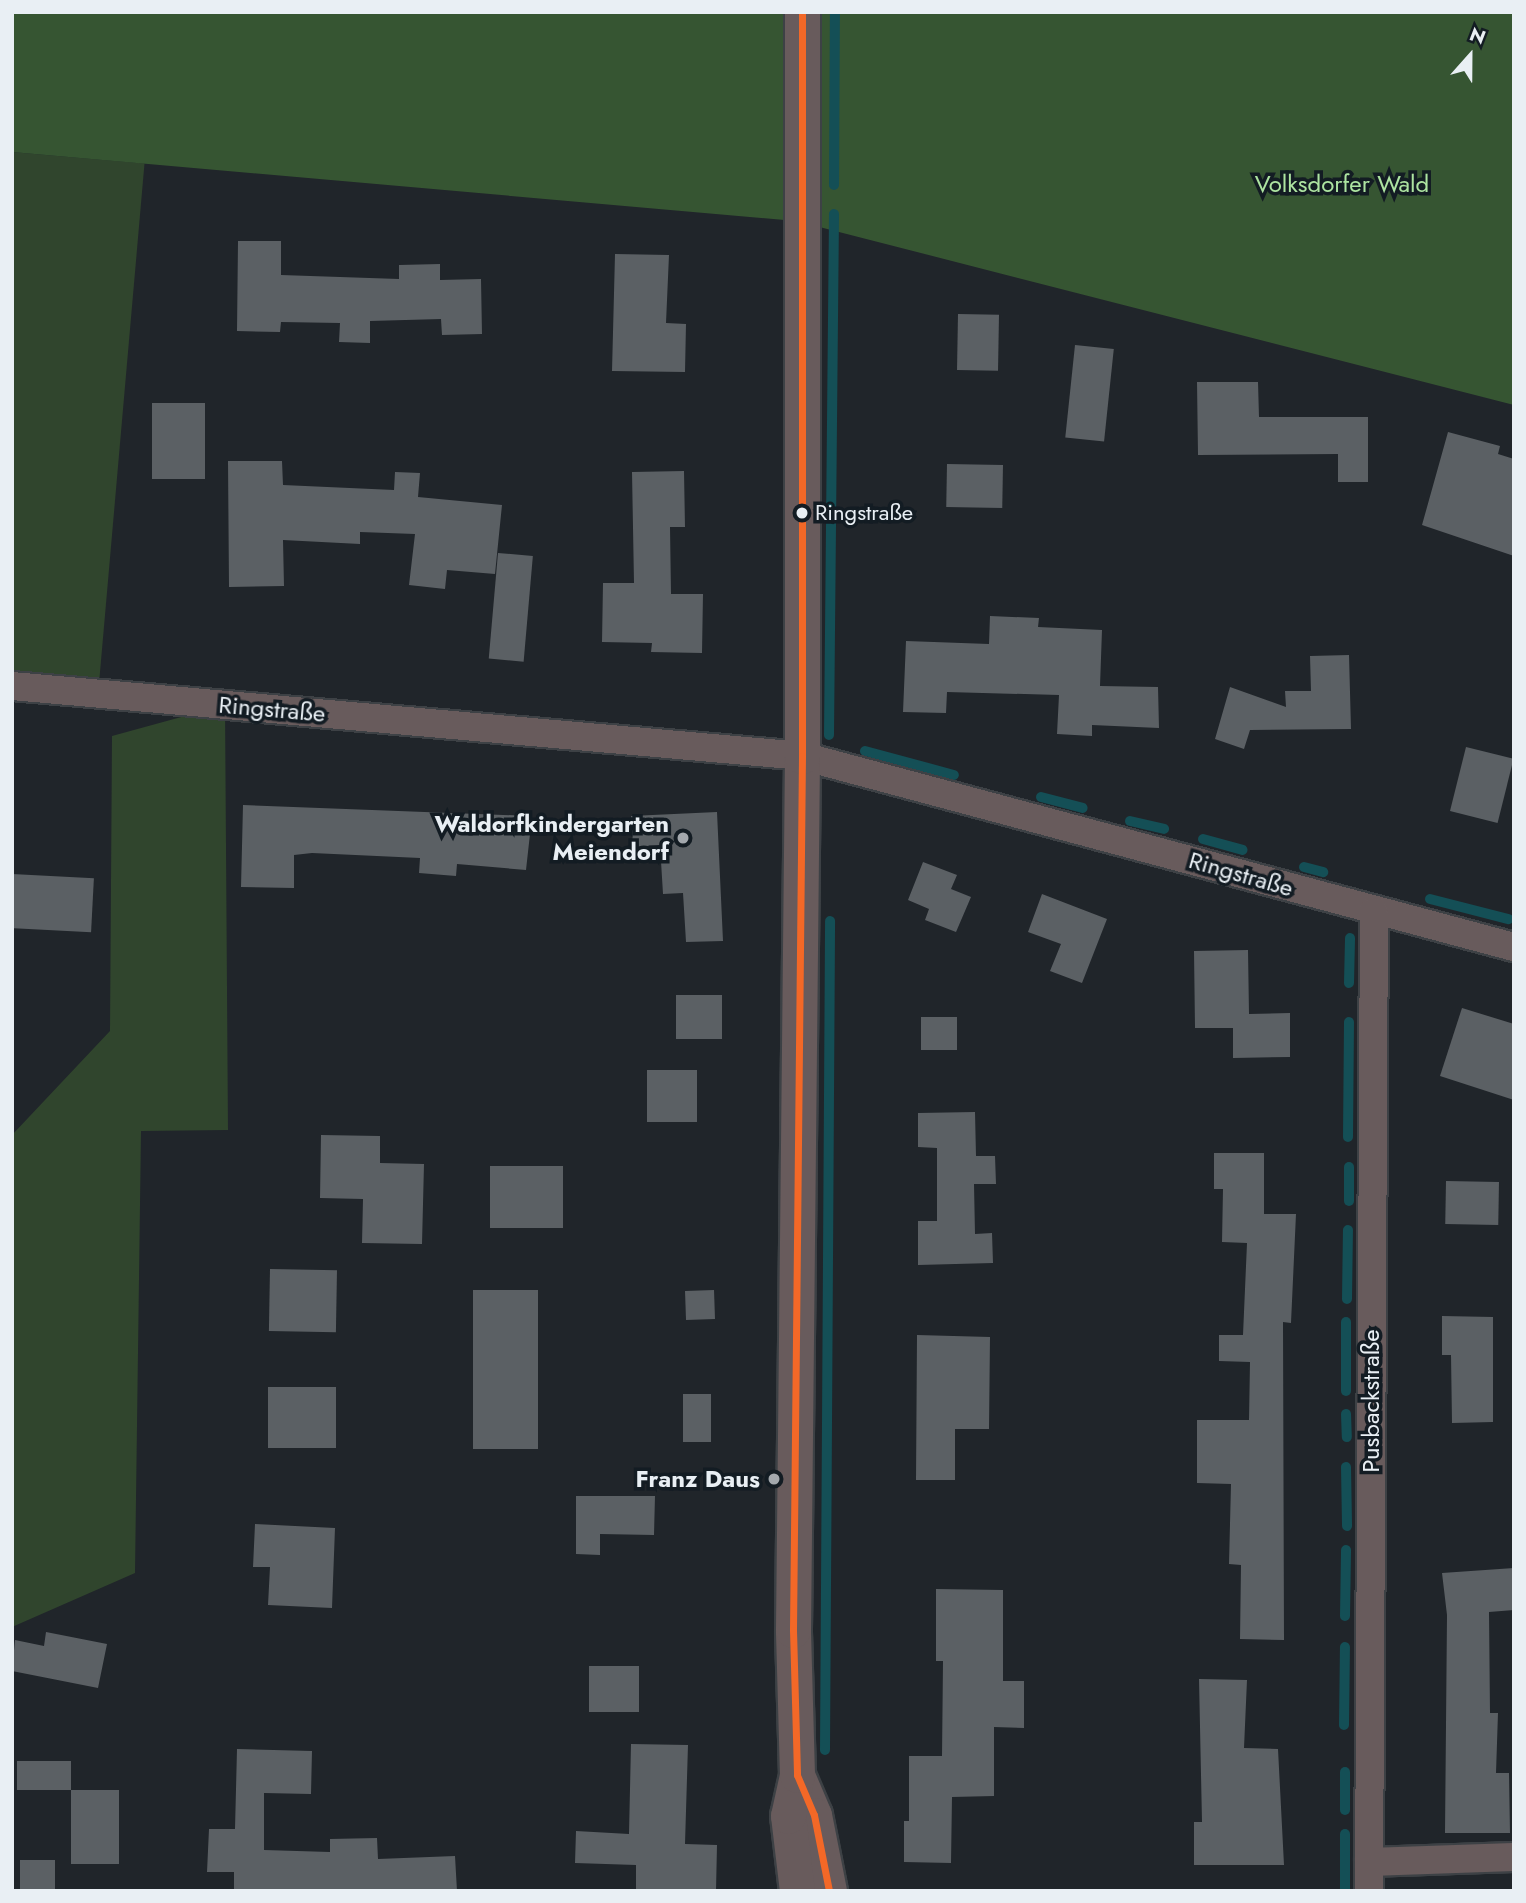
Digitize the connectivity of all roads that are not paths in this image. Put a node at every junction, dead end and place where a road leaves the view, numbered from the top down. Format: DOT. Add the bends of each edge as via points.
graph roads {
  1 [pos="802,12"];
  2 [pos="12,686"];
  3 [pos="803,756"];
  4 [pos="1374,912"];
  5 [pos="1514,947"];
  6 [pos="797,1775"];
  7 [pos="1514,1857"];
  8 [pos="1369,1862"];
  9 [pos="797,1891"];
  10 [pos="829,1891"];
  11 [pos="1369,1891"];
  1 -- 3 [label="street"];
  2 -- 3 [label="street, Ringstraße"];
  3 -- 4 [label="street, Ringstraße"];
  3 -- 6 [label="street" via="793,1630"];
  4 -- 5 [label="street, Ringstraße"];
  4 -- 8 [label="street, Pusbackstraße"];
  6 -- 9 [label="street" via="788,1816"];
  6 -- 10 [label="street" via="814,1815"];
  7 -- 8 [label="street"];
  8 -- 11 [label="street, Pusbackstraße"];
}
